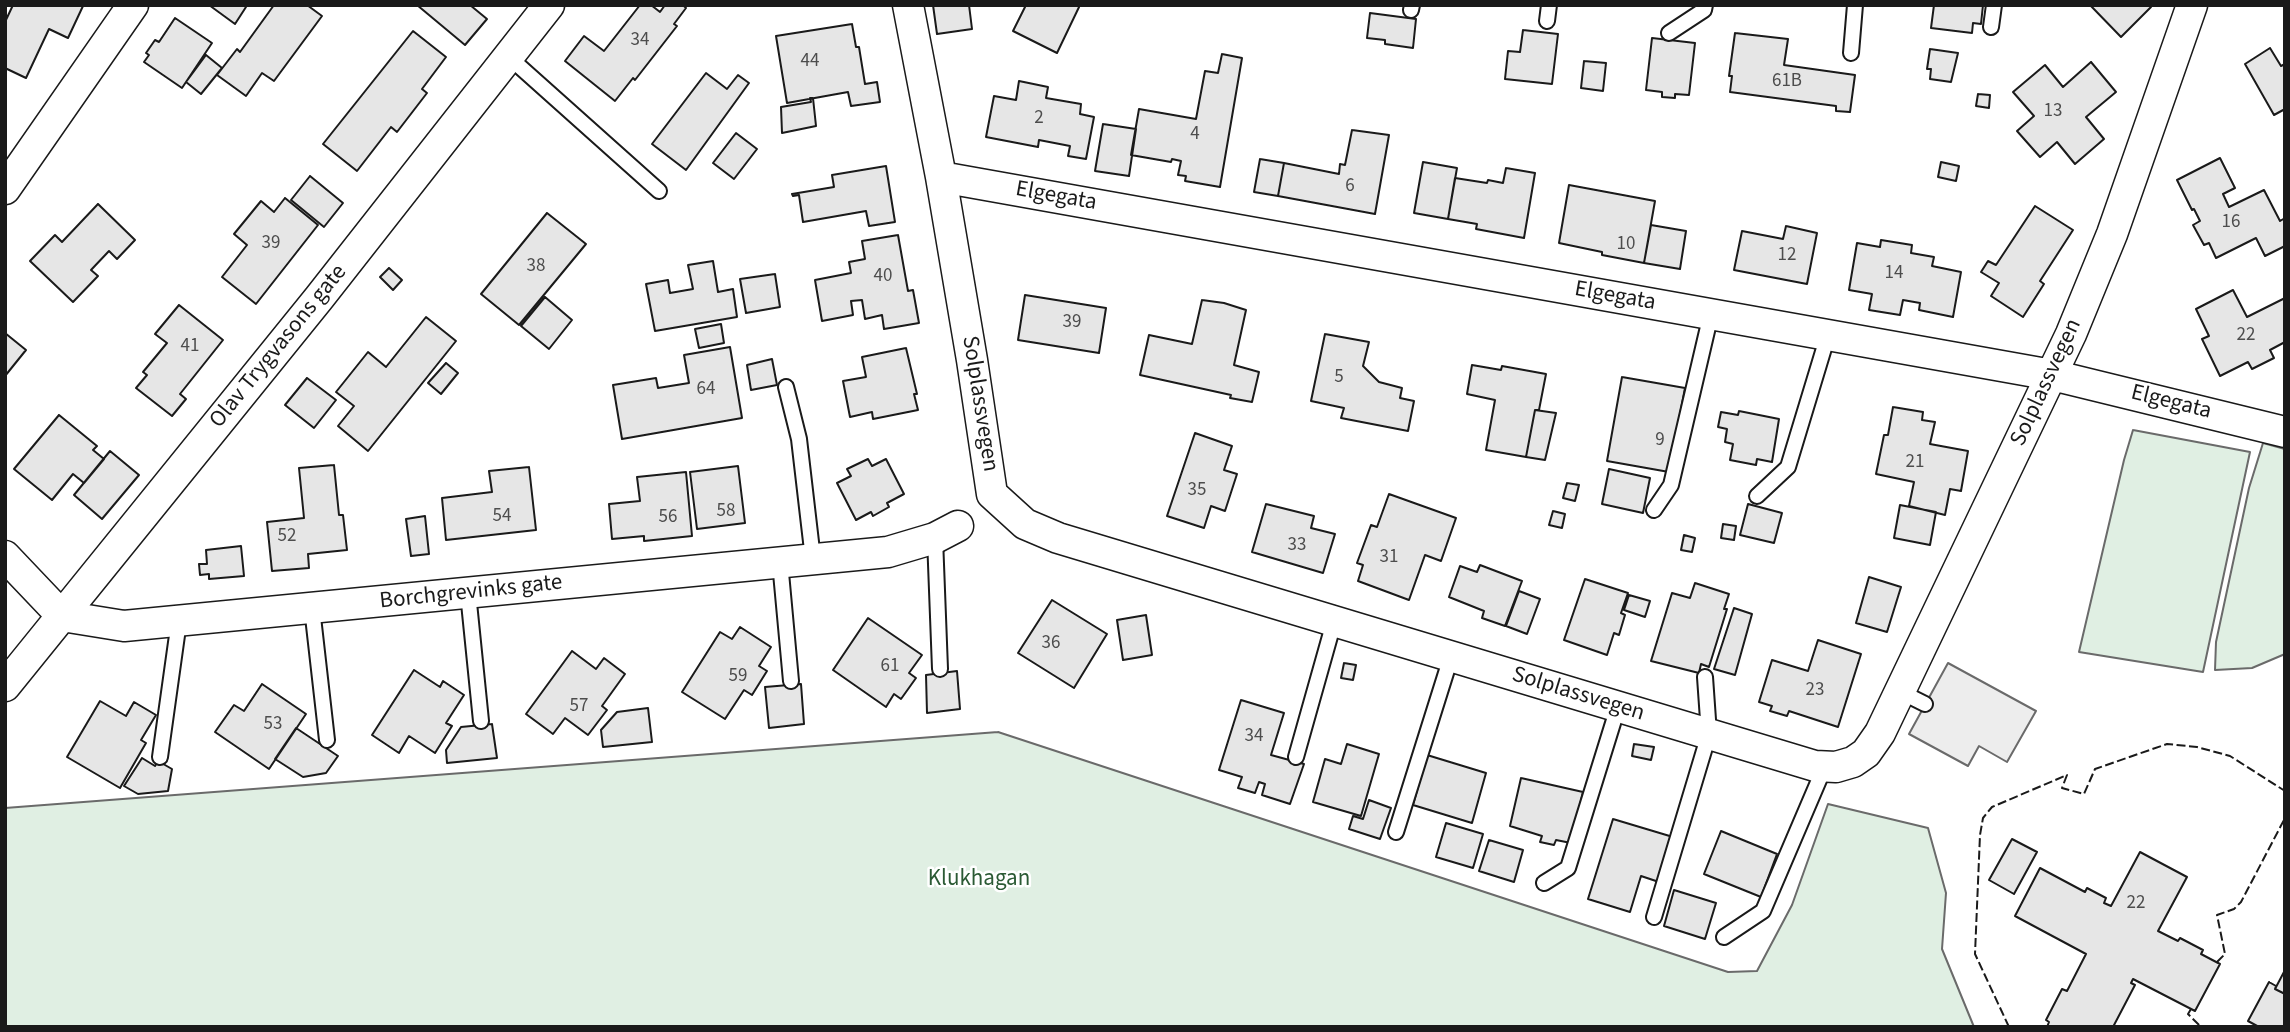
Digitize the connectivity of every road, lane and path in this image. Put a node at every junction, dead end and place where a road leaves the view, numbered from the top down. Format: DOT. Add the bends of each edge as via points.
graph roads {
  1 [pos="133,5"];
  2 [pos="549,5"];
  3 [pos="908,5"];
  4 [pos="1549,5"];
  5 [pos="1705,5"];
  6 [pos="1855,5"];
  7 [pos="1994,5"];
  8 [pos="2192,5"];
  9 [pos="1547,21"];
  10 [pos="1991,27"];
  11 [pos="1669,33"];
  12 [pos="1851,53"];
  13 [pos="509,57"];
  14 [pos="941,177"];
  15 [pos="5,189"];
  16 [pos="659,191"];
  17 [pos="1711,314"];
  18 [pos="1828,335"];
  19 [pos="2052,374"];
  20 [pos="786,387"];
  21 [pos="2285,432"];
  22 [pos="1757,496"];
  23 [pos="1654,510"];
  24 [pos="946,532"];
  25 [pos="5,556"];
  26 [pos="813,559"];
  27 [pos="780,562"];
  28 [pos="468,593"];
  29 [pos="312,608"];
  30 [pos="62,616"];
  31 [pos="179,621"];
  32 [pos="1334,621"];
  33 [pos="1451,657"];
  34 [pos="940,669"];
  35 [pos="1705,677"];
  36 [pos="791,681"];
  37 [pos="5,687"];
  38 [pos="1618,707"];
  39 [pos="481,721"];
  40 [pos="1709,734"];
  41 [pos="327,740"];
  42 [pos="160,757"];
  43 [pos="1296,757"];
  44 [pos="1825,766"];
  45 [pos="1396,832"];
  46 [pos="1544,883"];
  47 [pos="1654,916"];
  48 [pos="1724,937"];
  1 -- 15 [label="street"];
  2 -- 13 [label="street, Olav Trygvasons gate"];
  3 -- 14 [label="street, Solplassvegen"];
  4 -- 9 [label="lane"];
  5 -- 11 [label="lane"];
  6 -- 12 [label="lane"];
  7 -- 10 [label="lane"];
  8 -- 19 [label="street, Solplassvegen" via="2112,234"];
  13 -- 16 [label="lane"];
  13 -- 30 [label="street, Olav Trygvasons gate"];
  14 -- 17 [label="street, Elgegata"];
  14 -- 32 [label="street, Solplassvegen" via="992,494 1025,524 1058,538"];
  17 -- 18 [label="street, Elgegata"];
  17 -- 23 [label="lane" via="1671,485"];
  18 -- 19 [label="street, Elgegata"];
  18 -- 22 [label="lane" via="1788,467"];
  19 -- 21 [label="street, Elgegata"];
  19 -- 44 [label="street, Solplassvegen" via="1913,698 1866,753 1853,762"];
  20 -- 26 [label="lane" via="799,439"];
  24 -- 26 [label="street, Borchgrevinks gate" via="888,552"];
  24 -- 34 [label="lane"];
  25 -- 30 [label="street"];
  26 -- 27 [label="street, Borchgrevinks gate"];
  27 -- 28 [label="street, Borchgrevinks gate"];
  27 -- 36 [label="lane"];
  28 -- 29 [label="street, Borchgrevinks gate"];
  28 -- 39 [label="lane"];
  29 -- 31 [label="street, Borchgrevinks gate"];
  29 -- 41 [label="lane"];
  30 -- 31 [label="street, Borchgrevinks gate" via="124,626"];
  30 -- 37 [label="street, Olav Trygvasons gate"];
  31 -- 42 [label="lane"];
  32 -- 33 [label="street, Solplassvegen"];
  32 -- 43 [label="lane"];
  33 -- 38 [label="street, Solplassvegen"];
  33 -- 45 [label="lane"];
  35 -- 40 [label="lane"];
  38 -- 40 [label="street, Solplassvegen"];
  38 -- 46 [label="lane" via="1568,868"];
  40 -- 44 [label="street, Solplassvegen"];
  40 -- 47 [label="lane"];
  44 -- 48 [label="lane" via="1763,911"];
}
